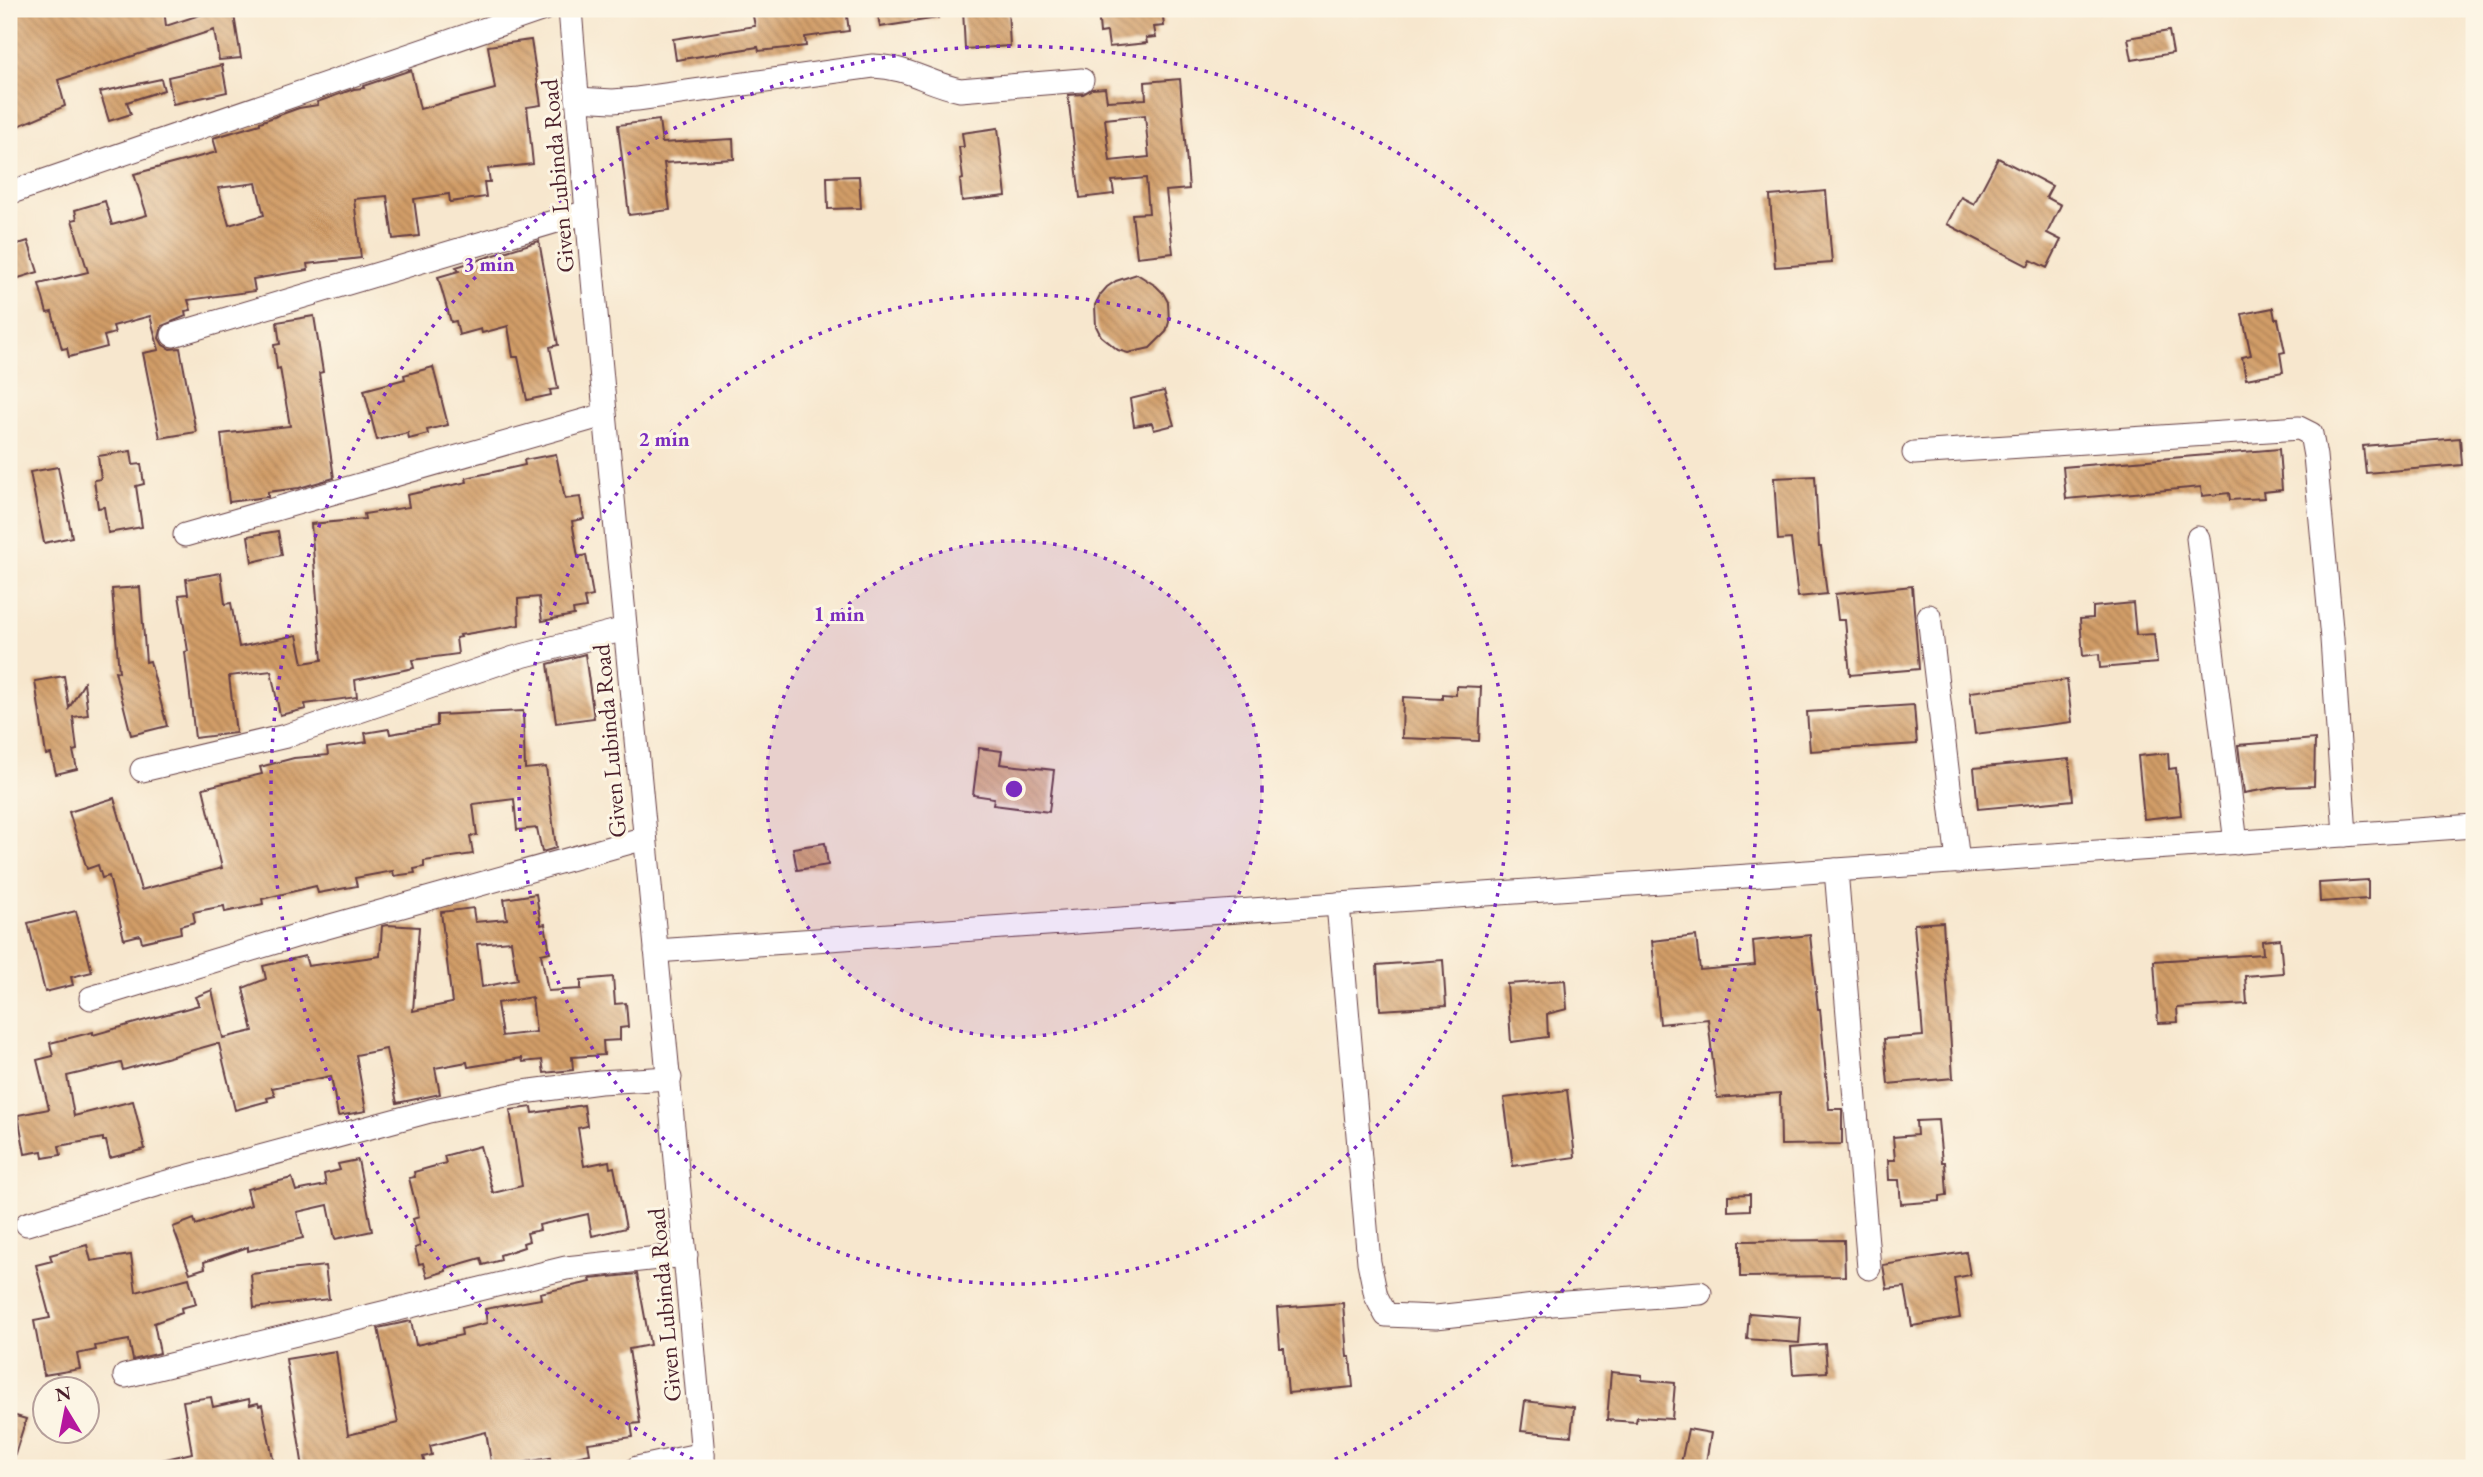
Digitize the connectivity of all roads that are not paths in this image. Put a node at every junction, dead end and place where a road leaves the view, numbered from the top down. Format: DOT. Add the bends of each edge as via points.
graph roads {
  1 [pos="544,9"];
  2 [pos="570,9"];
  3 [pos="1082,80"];
  4 [pos="577,99"];
  5 [pos="9,193"];
  6 [pos="587,212"];
  7 [pos="173,335"];
  8 [pos="604,415"];
  9 [pos="1914,453"];
  10 [pos="185,535"];
  11 [pos="2198,538"];
  12 [pos="1929,616"];
  13 [pos="625,629"];
  14 [pos="142,770"];
  15 [pos="2474,826"];
  16 [pos="2345,835"];
  17 [pos="645,838"];
  18 [pos="2236,843"];
  19 [pos="1958,862"];
  20 [pos="1836,870"];
  21 [pos="1338,904"];
  22 [pos="656,951"];
  23 [pos="91,998"];
  24 [pos="670,1078"];
  25 [pos="27,1224"];
  26 [pos="686,1255"];
  27 [pos="1869,1268"];
  28 [pos="1700,1293"];
  29 [pos="125,1376"];
  30 [pos="704,1461"];
  31 [pos="637,1468"];
  1 -- 5 [label="street"];
  2 -- 4 [label="street, Given Lubinda Road"];
  3 -- 4 [label="street" via="960,90 894,67 873,66 637,99"];
  4 -- 6 [label="street, Given Lubinda Road"];
  6 -- 7 [label="street"];
  6 -- 8 [label="street, Given Lubinda Road"];
  8 -- 10 [label="street"];
  8 -- 13 [label="street, Given Lubinda Road"];
  9 -- 16 [label="street" via="2299,428 2311,434 2331,626"];
  11 -- 18 [label="street"];
  12 -- 19 [label="street"];
  13 -- 14 [label="street" via="514,658 286,736"];
  13 -- 17 [label="street, Given Lubinda Road"];
  15 -- 16 [label="street"];
  16 -- 18 [label="street"];
  17 -- 22 [label="street, Given Lubinda Road"];
  17 -- 23 [label="street"];
  18 -- 19 [label="street"];
  19 -- 20 [label="street"];
  20 -- 21 [label="street"];
  20 -- 27 [label="street"];
  21 -- 22 [label="street"];
  21 -- 28 [label="street" via="1369,1262 1376,1296 1387,1315 1436,1317"];
  22 -- 24 [label="street, Given Lubinda Road"];
  24 -- 25 [label="street" via="516,1093 430,1111"];
  24 -- 26 [label="street, Given Lubinda Road"];
  26 -- 29 [label="street" via="566,1268"];
  26 -- 30 [label="street, Given Lubinda Road"];
  30 -- 31 [label="street"];
}
